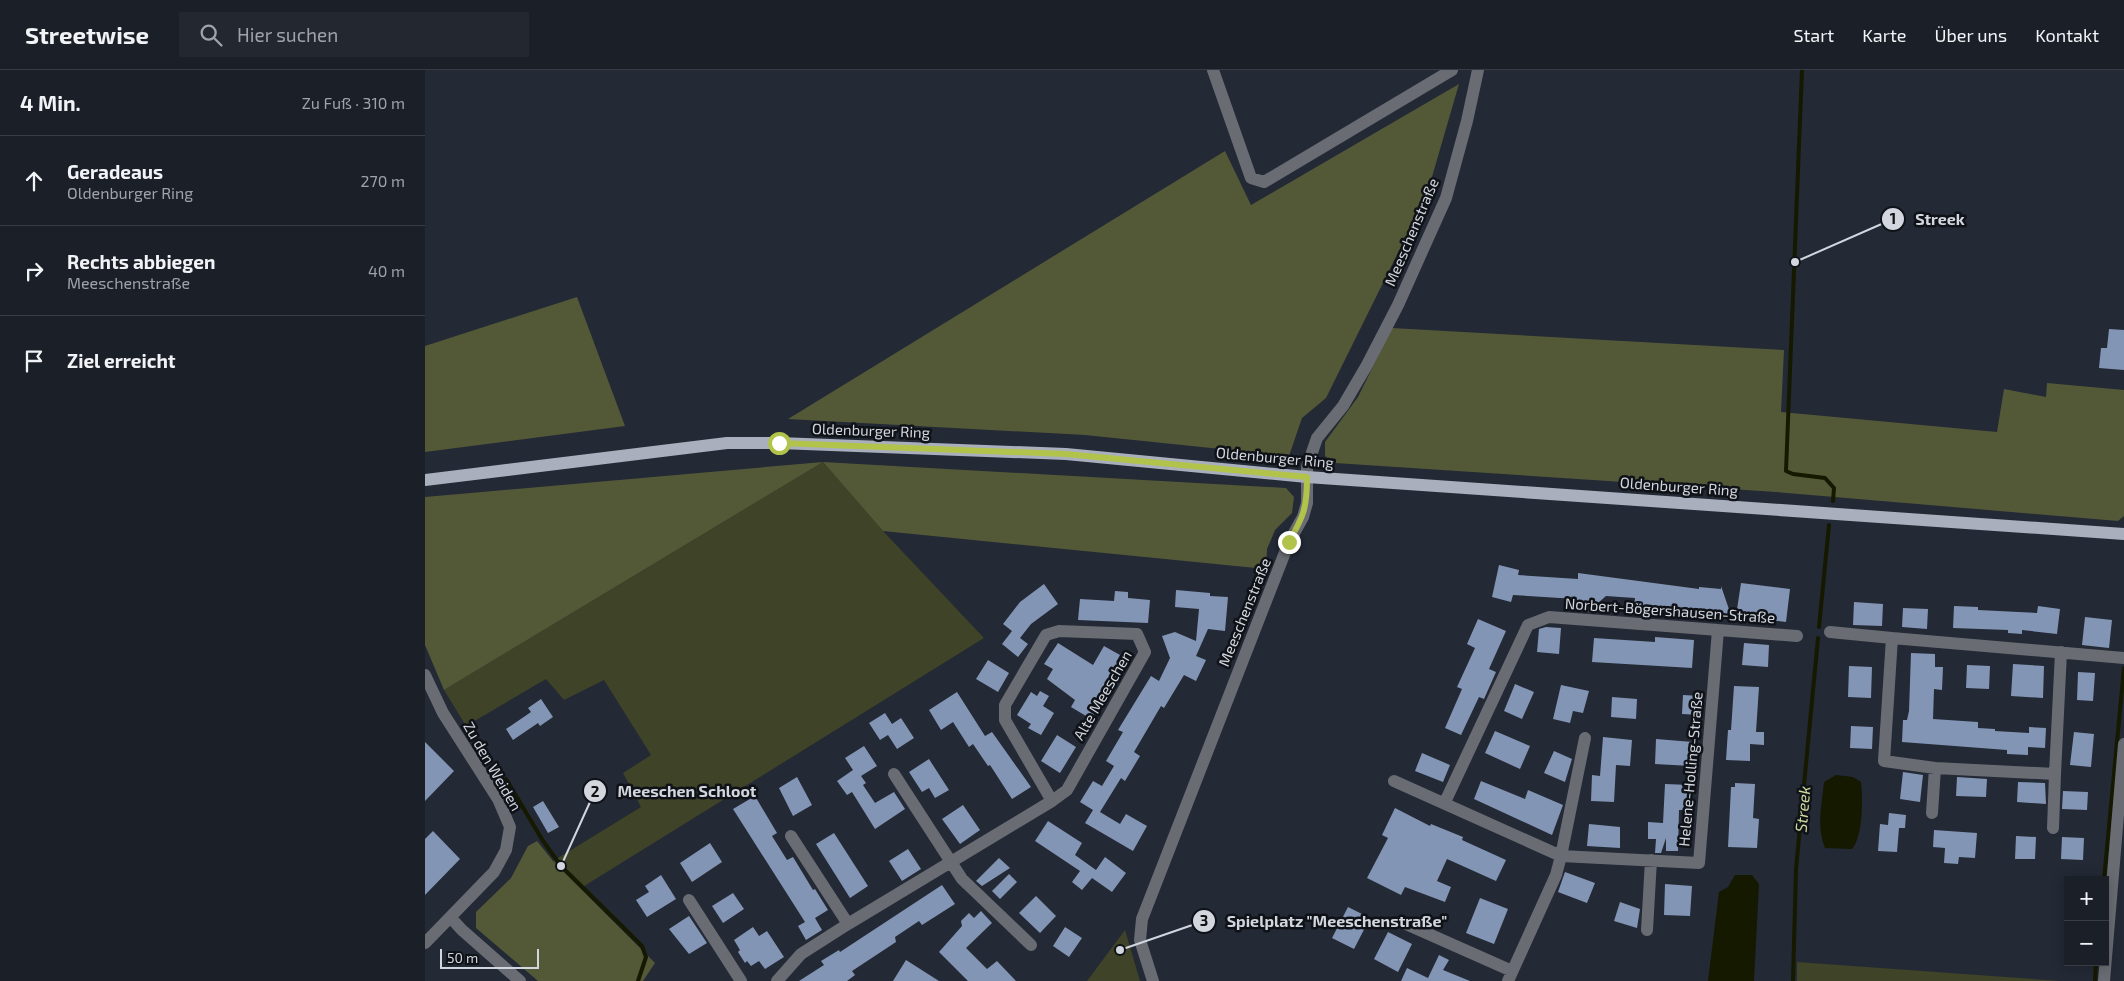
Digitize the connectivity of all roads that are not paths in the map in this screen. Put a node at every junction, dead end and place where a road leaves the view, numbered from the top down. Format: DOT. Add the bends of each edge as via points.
graph roads {
  1 [pos="1213,70"];
  2 [pos="1452,70"];
  3 [pos="1478,70"];
  4 [pos="1307,477"];
  5 [pos="425,480"];
  6 [pos="2124,534"];
  7 [pos="1718,630"];
  8 [pos="1829,632"];
  9 [pos="1797,636"];
  10 [pos="1892,638"];
  11 [pos="2061,652"];
  12 [pos="2124,658"];
  13 [pos="425,675"];
  14 [pos="1585,738"];
  15 [pos="2124,744"];
  16 [pos="1935,768"];
  17 [pos="894,774"];
  18 [pos="2055,774"];
  19 [pos="1394,781"];
  20 [pos="1052,801"];
  21 [pos="1445,802"];
  22 [pos="1932,813"];
  23 [pos="2053,828"];
  24 [pos="791,836"];
  25 [pos="1561,856"];
  26 [pos="1651,860"];
  27 [pos="951,863"];
  28 [pos="689,900"];
  29 [pos="451,918"];
  30 [pos="848,924"];
  31 [pos="1405,924"];
  32 [pos="1647,930"];
  33 [pos="425,943"];
  34 [pos="1031,945"];
  35 [pos="1510,976"];
  36 [pos="521,981"];
  37 [pos="741,981"];
  38 [pos="777,981"];
  39 [pos="1153,981"];
  40 [pos="2104,981"];
  1 -- 2 [label="street" via="1251,178 1264,182"];
  3 -- 4 [label="street, Meeschenstraße" via="1445,198 1398,305 1367,365 1343,406 1317,438 1309,459"];
  4 -- 5 [label="main road, Oldenburger Ring" via="1066,454 727,443"];
  4 -- 6 [label="main road, Oldenburger Ring"];
  4 -- 39 [label="street, Meeschenstraße" via="1307,503 1303,517 1289,542 1142,919 1140,940"];
  7 -- 9 [label="street, Norbert-Bögershausen-Straße"];
  7 -- 21 [label="street, Norbert-Bögershausen-Straße" via="1549,617 1529,625"];
  7 -- 26 [label="street, Helene-Holling-Straße" via="1699,863"];
  8 -- 10 [label="street"];
  10 -- 11 [label="street"];
  10 -- 16 [label="street" via="1884,761"];
  11 -- 12 [label="street"];
  11 -- 18 [label="street"];
  13 -- 29 [label="street, Zu den Weiden" via="443,713 498,799 510,827 506,850 494,872"];
  14 -- 25 [label="street"];
  15 -- 40 [label="street"];
  16 -- 18 [label="street"];
  16 -- 22 [label="street"];
  17 -- 27 [label="street"];
  18 -- 23 [label="street"];
  19 -- 21 [label="street"];
  20 -- 20 [label="street, Alte Meeschen" via="1067,790 1145,652 1137,634 1059,631 1046,635 1005,705 1005,720"];
  20 -- 27 [label="street, Alte Meeschen"];
  21 -- 25 [label="street"];
  24 -- 30 [label="street"];
  25 -- 26 [label="street, Helene-Holling-Straße"];
  25 -- 35 [label="street" via="1556,875"];
  26 -- 32 [label="street"];
  27 -- 30 [label="street, Alte Meeschen"];
  27 -- 34 [label="street" via="962,879"];
  28 -- 37 [label="street"];
  29 -- 33 [label="street, Zu den Weiden"];
  29 -- 36 [label="street"];
  30 -- 38 [label="street, Alte Meeschen" via="801,954"];
  31 -- 35 [label="street"];
}
